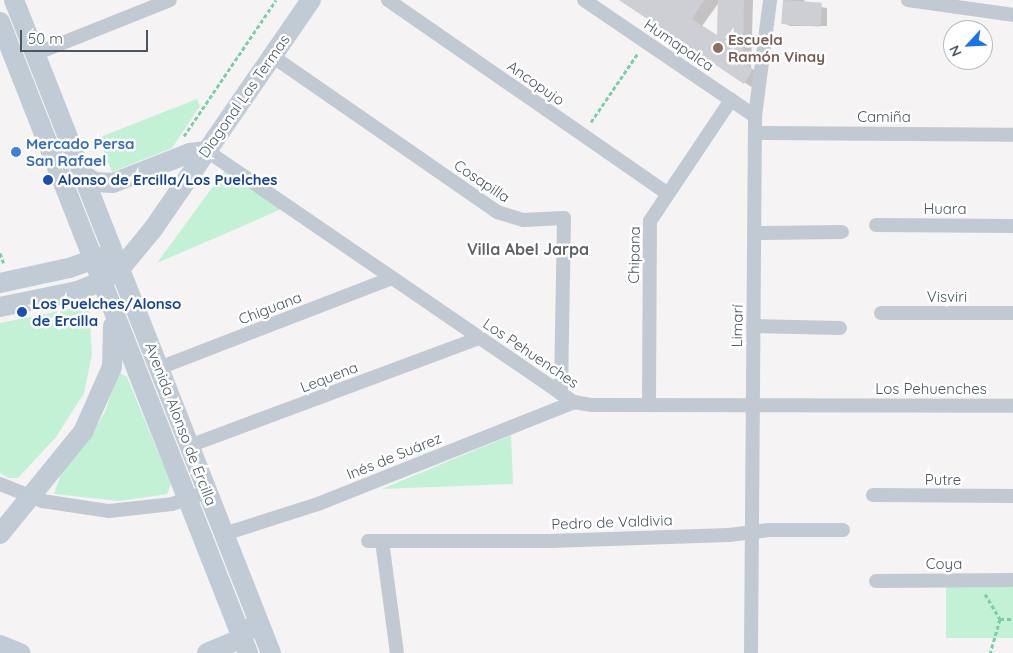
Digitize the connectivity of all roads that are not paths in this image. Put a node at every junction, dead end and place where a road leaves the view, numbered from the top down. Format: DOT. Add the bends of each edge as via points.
graph roads {
  1 [pos="14,0"];
  2 [pos="170,0"];
  3 [pos="310,0"];
  4 [pos="388,0"];
  5 [pos="584,0"];
  6 [pos="770,0"];
  7 [pos="908,0"];
  8 [pos="970,6"];
  9 [pos="1013,15"];
  10 [pos="0,22"];
  11 [pos="35,54"];
  12 [pos="272,56"];
  13 [pos="731,100"];
  14 [pos="755,116"];
  15 [pos="755,133"];
  16 [pos="1013,135"];
  17 [pos="206,151"];
  18 [pos="83,175"];
  19 [pos="666,194"];
  20 [pos="876,225"];
  21 [pos="1013,226"];
  22 [pos="842,232"];
  23 [pos="754,233"];
  24 [pos="116,260"];
  25 [pos="92,262"];
  26 [pos="2,275"];
  27 [pos="392,278"];
  28 [pos="100,282"];
  29 [pos="0,307"];
  30 [pos="881,313"];
  31 [pos="112,314"];
  32 [pos="1013,314"];
  33 [pos="753,326"];
  34 [pos="840,328"];
  35 [pos="479,338"];
  36 [pos="159,368"];
  37 [pos="561,394"];
  38 [pos="574,402"];
  39 [pos="649,405"];
  40 [pos="752,406"];
  41 [pos="1013,406"];
  42 [pos="189,446"];
  43 [pos="0,484"];
  44 [pos="207,492"];
  45 [pos="30,496"];
  46 [pos="873,496"];
  47 [pos="1013,496"];
  48 [pos="186,500"];
  49 [pos="843,530"];
  50 [pos="750,532"];
  51 [pos="0,534"];
  52 [pos="224,534"];
  53 [pos="368,541"];
  54 [pos="382,541"];
  55 [pos="1013,580"];
  56 [pos="876,581"];
  57 [pos="252,607"];
  58 [pos="0,645"];
  59 [pos="245,645"];
  60 [pos="20,653"];
  61 [pos="208,653"];
  62 [pos="271,653"];
  63 [pos="397,653"];
  64 [pos="751,653"];
  1 -- 11 [label="main road, Avenida Alonso de Ercilla"];
  2 -- 11 [label="street"];
  3 -- 12 [label="main road, Diagonal Las Termas"];
  4 -- 19 [label="street, Ancopujo"];
  5 -- 13 [label="street, Humapalca"];
  6 -- 14 [label="street, Limarí"];
  7 -- 8 [label="street"];
  8 -- 9 [label="street"];
  10 -- 25 [label="main road, Avenida Alonso de Ercilla"];
  11 -- 18 [label="main road, Avenida Alonso de Ercilla"];
  12 -- 17 [label="main road, Diagonal Las Termas"];
  12 -- 37 [label="street, Cosapilla" via="497,212 523,220 564,218"];
  13 -- 14 [label="street, Humapalca"];
  13 -- 19 [label="street, Chipana"];
  14 -- 15 [label="street, Limarí"];
  15 -- 16 [label="street, Camiña"];
  15 -- 23 [label="street, Limarí"];
  17 -- 18 [label="main road" via="190,153 113,183 95,182"];
  17 -- 24 [label="main road, Diagonal Las Termas" via="157,224"];
  17 -- 27 [label="street, Los Pehuenches"];
  18 -- 24 [label="main road, Avenida Alonso de Ercilla"];
  19 -- 39 [label="street, Chipana" via="654,211 650,229"];
  20 -- 21 [label="street, Huara"];
  22 -- 23 [label="street"];
  23 -- 33 [label="street, Limarí"];
  24 -- 25 [label="main road"];
  24 -- 28 [label="main road, Diagonal Las Termas"];
  24 -- 36 [label="main road, Avenida Alonso de Ercilla"];
  25 -- 26 [label="main road"];
  25 -- 28 [label="main road, Avenida Alonso de Ercilla"];
  27 -- 35 [label="street, Los Pehuenches"];
  27 -- 36 [label="street, Chiguana"];
  28 -- 29 [label="main road, Diagonal Las Termas" via="77,291"];
  28 -- 31 [label="main road, Avenida Alonso de Ercilla"];
  30 -- 32 [label="street, Visviri"];
  31 -- 45 [label="main road" via="112,367 100,398 83,432"];
  31 -- 48 [label="main road, Avenida Alonso de Ercilla"];
  33 -- 34 [label="street"];
  33 -- 40 [label="street, Limarí"];
  35 -- 37 [label="street, Los Pehuenches"];
  35 -- 42 [label="street, Lequena"];
  36 -- 42 [label="main road, Avenida Alonso de Ercilla"];
  37 -- 38 [label="street, Los Pehuenches"];
  38 -- 39 [label="street, Los Pehuenches"];
  38 -- 52 [label="street, Inés de Suárez" via="318,504"];
  39 -- 40 [label="street, Los Pehuenches"];
  40 -- 41 [label="street, Los Pehuenches"];
  40 -- 50 [label="street, Limarí"];
  42 -- 44 [label="main road, Avenida Alonso de Ercilla"];
  43 -- 45 [label="street"];
  44 -- 48 [label="street"];
  44 -- 52 [label="main road, Avenida Alonso de Ercilla"];
  45 -- 48 [label="street" via="64,506 109,511 151,508"];
  45 -- 51 [label="main road"];
  46 -- 47 [label="street, Putre"];
  48 -- 59 [label="main road, Avenida Alonso de Ercilla"];
  49 -- 50 [label="street, Pedro de Valdivia"];
  50 -- 54 [label="street, Pedro de Valdivia" via="550,541"];
  50 -- 64 [label="street, Limarí"];
  52 -- 57 [label="main road, Avenida Alonso de Ercilla"];
  53 -- 54 [label="street, Pedro de Valdivia"];
  54 -- 63 [label="street"];
  55 -- 56 [label="street, Coya"];
  57 -- 59 [label="main road"];
  57 -- 62 [label="main road, Avenida Alonso de Ercilla"];
  58 -- 60 [label="main road"];
  59 -- 61 [label="main road"];
}
